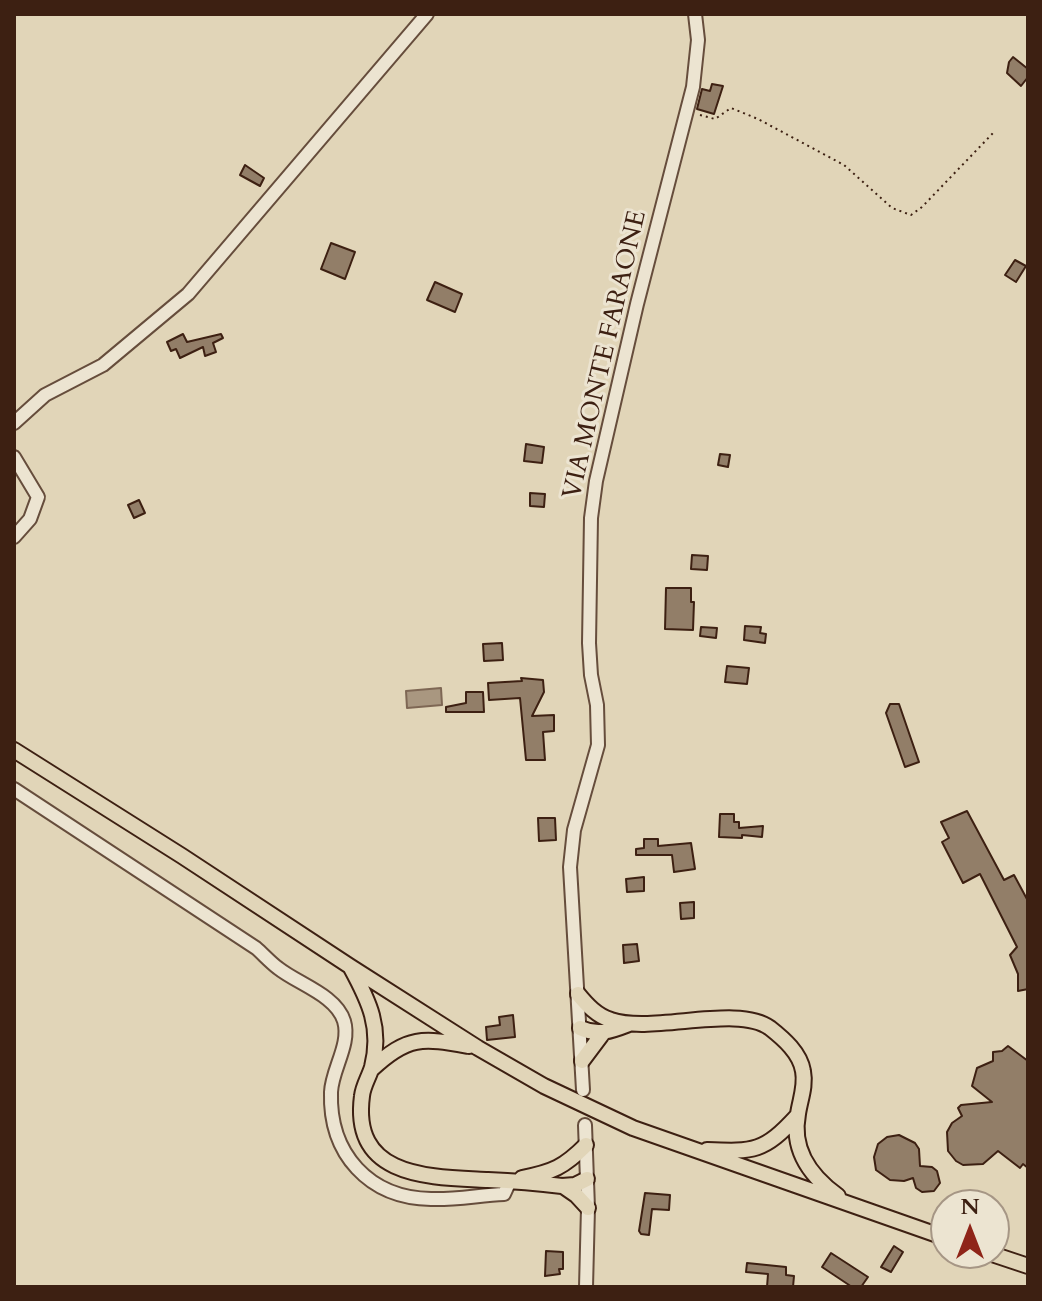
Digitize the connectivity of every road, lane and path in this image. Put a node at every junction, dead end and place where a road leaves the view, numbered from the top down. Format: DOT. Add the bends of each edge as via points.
graph roads {
  1 [pos="427,14"];
  2 [pos="695,14"];
  3 [pos="687,113"];
  4 [pos="994,132"];
  5 [pos="14,423"];
  6 [pos="14,457"];
  7 [pos="14,537"];
  8 [pos="14,750"];
  9 [pos="14,789"];
  10 [pos="351,967"];
  11 [pos="578,994"];
  12 [pos="607,1027"];
  13 [pos="580,1028"];
  14 [pos="478,1048"];
  15 [pos="582,1061"];
  16 [pos="371,1069"];
  17 [pos="583,1090"];
  18 [pos="797,1116"];
  19 [pos="585,1125"];
  20 [pos="586,1145"];
  21 [pos="694,1150"];
  22 [pos="554,1171"];
  23 [pos="587,1179"];
  24 [pos="510,1181"];
  25 [pos="562,1186"];
  26 [pos="588,1208"];
  27 [pos="855,1208"];
  28 [pos="930,1233"];
  29 [pos="586,1287"];
  1 -- 5 [label="street" via="188,294 103,365 45,395"];
  2 -- 3 [label="street, VIA MONTE FARAONE" via="698,40"];
  3 -- 4 [label="path" via="715,119 731,108 758,119 844,165 892,208 911,215"];
  3 -- 11 [label="street, VIA MONTE FARAONE" via="637,304 591,518 589,643 599,726 594,766 571,848"];
  6 -- 7 [label="street" via="38,497 30,519"];
  8 -- 10 [label="main road"];
  9 -- 24 [label="street" via="338,1008 345,1038 331,1090 333,1122 344,1153 364,1177 396,1193 430,1199 504,1194"];
  10 -- 14 [label="main road"];
  10 -- 16 [label="main road" via="372,1008"];
  11 -- 12 [label="main road"];
  11 -- 13 [label="street, VIA MONTE FARAONE"];
  12 -- 13 [label="main road" via="591,1033"];
  12 -- 15 [label="main road"];
  12 -- 18 [label="main road" via="738,1019 766,1025 792,1048 803,1070"];
  13 -- 15 [label="street, VIA MONTE FARAONE"];
  14 -- 16 [label="main road" via="431,1039 410,1043"];
  14 -- 21 [label="main road" via="589,1108"];
  15 -- 17 [label="street, VIA MONTE FARAONE"];
  16 -- 24 [label="main road" via="361,1118 367,1140 384,1161 430,1177"];
  18 -- 21 [label="main road" via="776,1139 755,1149"];
  18 -- 27 [label="main road" via="797,1144 806,1168"];
  19 -- 20 [label="street"];
  20 -- 22 [label="main road"];
  20 -- 23 [label="street"];
  21 -- 27 [label="main road"];
  22 -- 23 [label="main road"];
  22 -- 24 [label="main road"];
  23 -- 25 [label="main road"];
  23 -- 26 [label="street"];
  24 -- 25 [label="main road"];
  25 -- 26 [label="main road"];
  26 -- 29 [label="street"];
  27 -- 28 [label="main road"];
}
